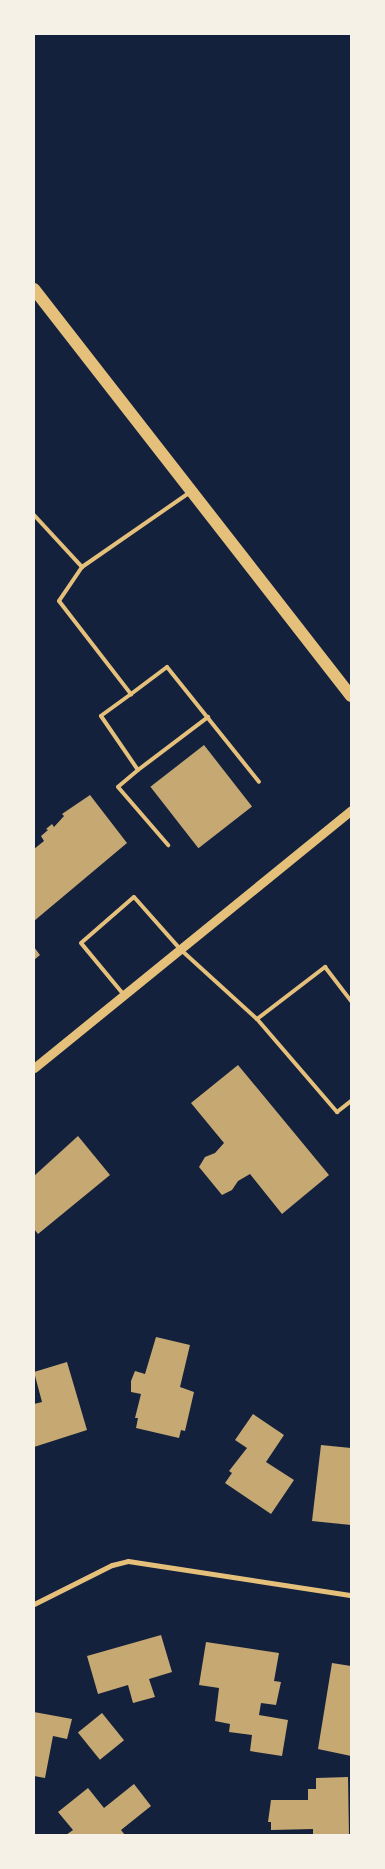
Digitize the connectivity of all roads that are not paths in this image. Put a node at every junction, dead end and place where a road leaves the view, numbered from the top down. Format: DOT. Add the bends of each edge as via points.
graph roads {
  1 [pos="34,289"];
  2 [pos="191,492"];
  3 [pos="34,515"];
  4 [pos="82,567"];
  5 [pos="131,694"];
  6 [pos="351,696"];
  7 [pos="208,717"];
  8 [pos="138,770"];
  9 [pos="259,782"];
  10 [pos="351,810"];
  11 [pos="168,845"];
  12 [pos="180,949"];
  13 [pos="124,995"];
  14 [pos="351,1001"];
  15 [pos="257,1020"];
  16 [pos="34,1068"];
  17 [pos="351,1100"];
  18 [pos="351,1595"];
  19 [pos="34,1604"];
  1 -- 2 [label="main road"];
  2 -- 4 [label="lane"];
  2 -- 6 [label="main road"];
  3 -- 4 [label="lane"];
  4 -- 5 [label="lane" via="59,601"];
  5 -- 7 [label="lane" via="167,667"];
  5 -- 8 [label="lane" via="101,716"];
  7 -- 8 [label="lane"];
  7 -- 9 [label="lane"];
  8 -- 11 [label="lane" via="118,787"];
  10 -- 12 [label="street"];
  12 -- 13 [label="street"];
  12 -- 13 [label="lane" via="134,897 81,943"];
  12 -- 15 [label="lane"];
  13 -- 16 [label="street"];
  14 -- 15 [label="lane" via="324,967"];
  15 -- 17 [label="lane" via="337,1112"];
  18 -- 19 [label="street" via="128,1561 112,1564"];
}
